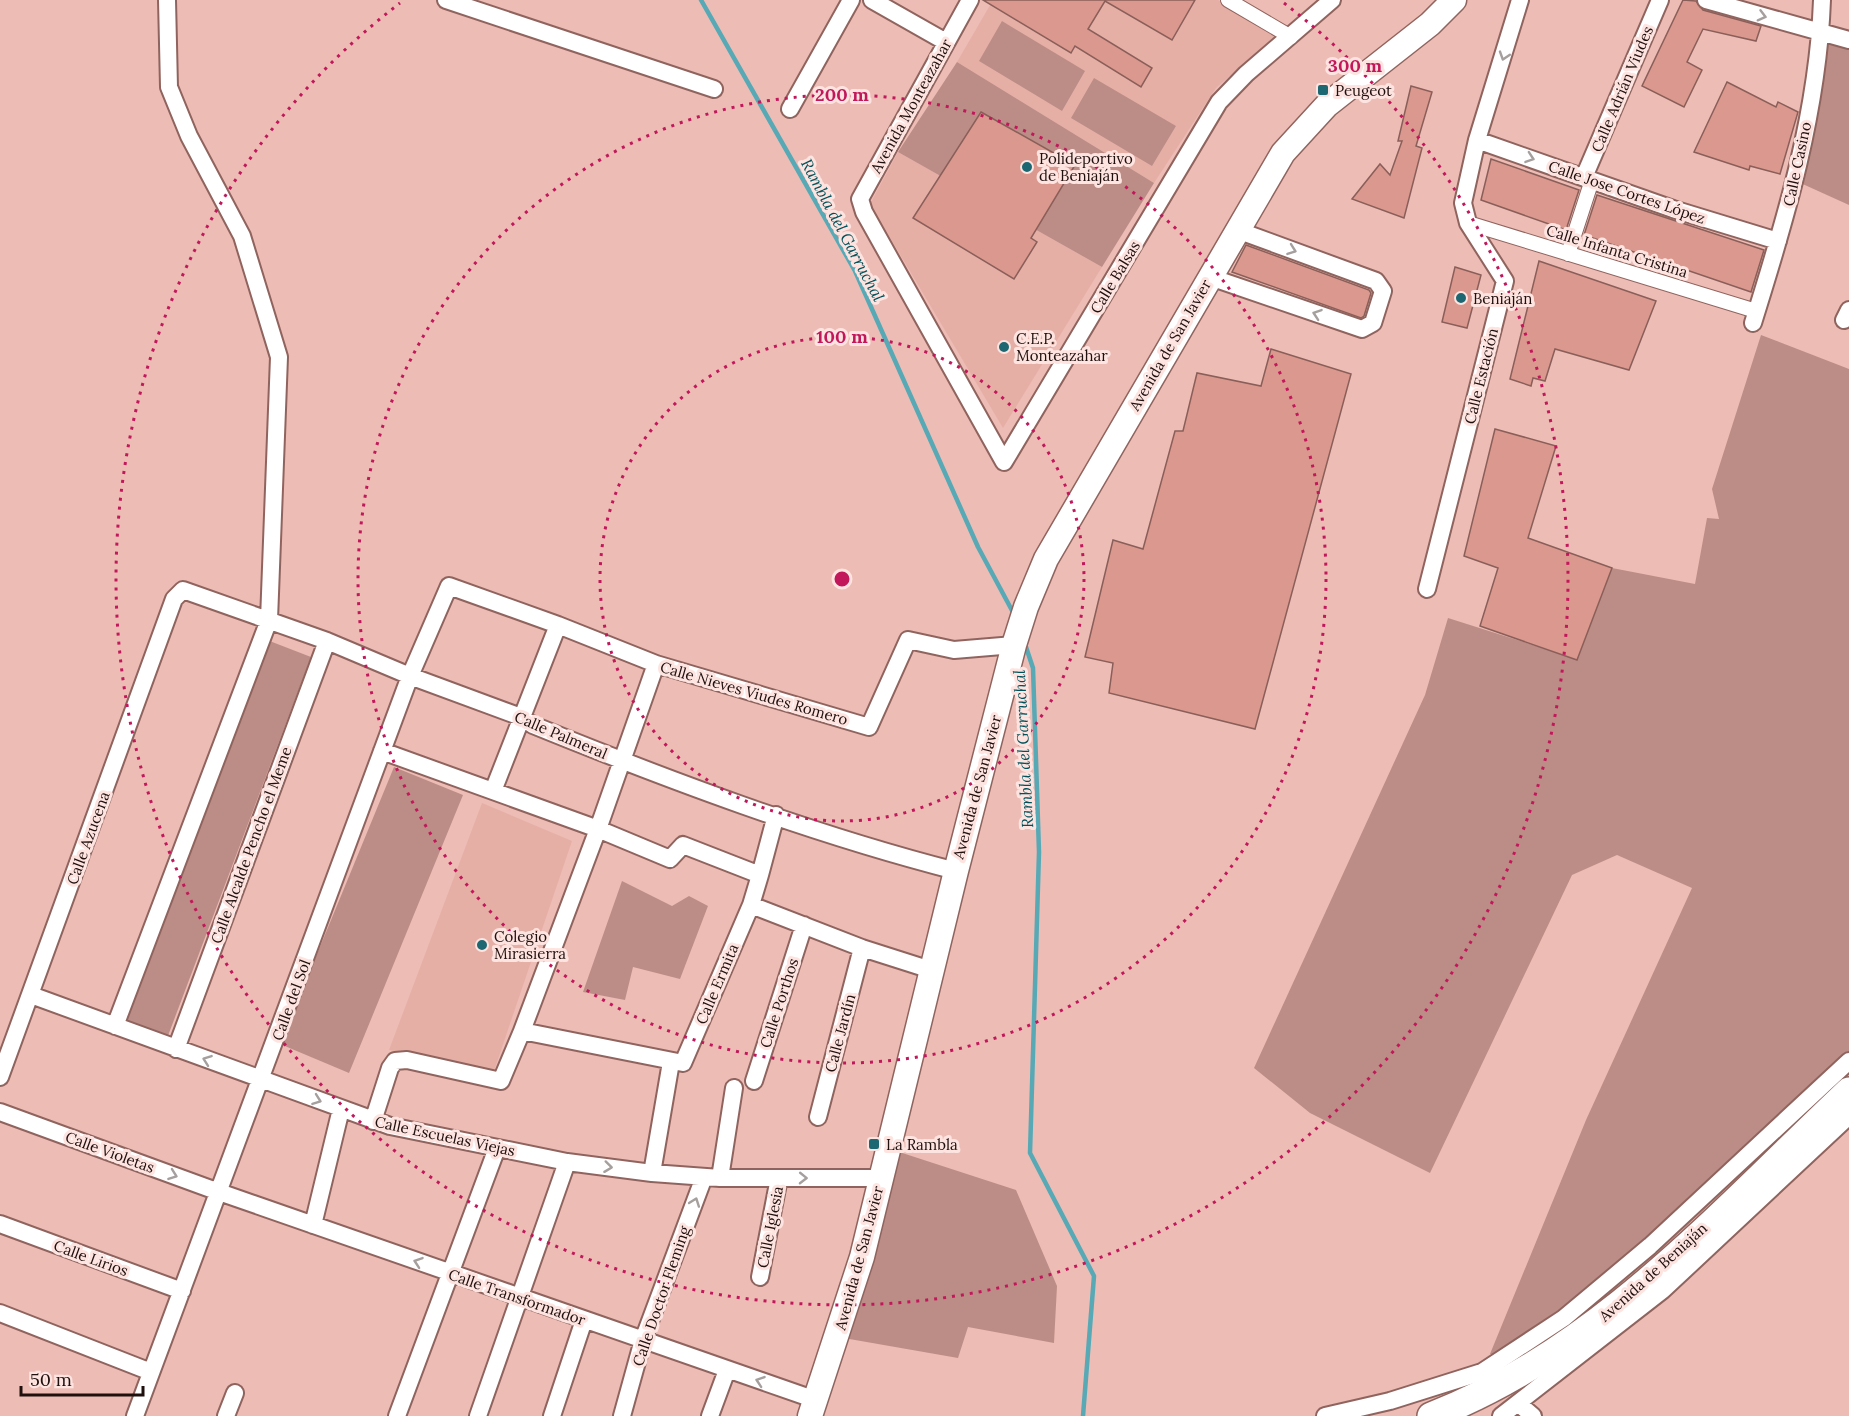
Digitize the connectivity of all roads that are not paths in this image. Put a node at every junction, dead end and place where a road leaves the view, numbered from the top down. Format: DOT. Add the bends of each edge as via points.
graph roads {
  1 [pos="167,0"];
  2 [pos="446,0"];
  3 [pos="851,0"];
  4 [pos="873,0"];
  5 [pos="970,0"];
  6 [pos="1228,0"];
  7 [pos="1332,0"];
  8 [pos="1454,0"];
  9 [pos="1520,0"];
  10 [pos="1660,0"];
  11 [pos="1706,0"];
  12 [pos="1822,0"];
  13 [pos="1821,32"];
  14 [pos="1291,37"];
  15 [pos="1849,40"];
  16 [pos="946,42"];
  17 [pos="714,89"];
  18 [pos="790,108"];
  19 [pos="1477,140"];
  20 [pos="1588,178"];
  21 [pos="864,212"];
  22 [pos="1468,223"];
  23 [pos="1237,230"];
  24 [pos="1778,241"];
  25 [pos="1568,254"];
  26 [pos="1210,278"];
  27 [pos="1755,317"];
  28 [pos="449,586"];
  29 [pos="1427,589"];
  30 [pos="174,599"];
  31 [pos="269,620"];
  32 [pos="558,625"];
  33 [pos="327,641"];
  34 [pos="1014,645"];
  35 [pos="656,664"];
  36 [pos="410,676"];
  37 [pos="521,717"];
  38 [pos="382,750"];
  39 [pos="622,761"];
  40 [pos="493,791"];
  41 [pos="776,815"];
  42 [pos="598,829"];
  43 [pos="956,871"];
  44 [pos="760,875"];
  45 [pos="751,904"];
  46 [pos="804,925"];
  47 [pos="862,948"];
  48 [pos="931,970"];
  49 [pos="31,995"];
  50 [pos="115,1026"];
  51 [pos="522,1031"];
  52 [pos="176,1048"];
  53 [pos="1849,1061"];
  54 [pos="677,1063"];
  55 [pos="0,1077"];
  56 [pos="262,1080"];
  57 [pos="754,1081"];
  58 [pos="734,1088"];
  59 [pos="1849,1091"];
  60 [pos="341,1109"];
  61 [pos="0,1112"];
  62 [pos="1849,1116"];
  63 [pos="818,1118"];
  64 [pos="373,1121"];
  65 [pos="497,1148"];
  66 [pos="567,1162"];
  67 [pos="652,1173"];
  68 [pos="712,1178"];
  69 [pos="779,1178"];
  70 [pos="880,1178"];
  71 [pos="219,1192"];
  72 [pos="0,1224"];
  73 [pos="313,1225"];
  74 [pos="449,1273"];
  75 [pos="760,1277"];
  76 [pos="182,1291"];
  77 [pos="520,1297"];
  78 [pos="0,1313"];
  79 [pos="584,1320"];
  80 [pos="643,1341"];
  81 [pos="727,1370"];
  82 [pos="151,1372"];
  83 [pos="235,1393"];
  84 [pos="1520,1404"];
  85 [pos="813,1408"];
  86 [pos="135,1416"];
  87 [pos="226,1416"];
  88 [pos="397,1416"];
  89 [pos="478,1416"];
  90 [pos="552,1416"];
  91 [pos="622,1416"];
  92 [pos="710,1416"];
  93 [pos="1325,1416"];
  94 [pos="1431,1416"];
  95 [pos="1501,1416"];
  96 [pos="1533,1416"];
  1 -- 31 [label="street" via="169,87 189,136 242,236 279,357"];
  2 -- 17 [label="street"];
  3 -- 18 [label="street"];
  4 -- 16 [label="street"];
  5 -- 16 [label="street, Avenida Monteazahar"];
  6 -- 14 [label="street"];
  7 -- 14 [label="street, Calle Balsas"];
  8 -- 23 [label="main road, Avenida de San Javier" via="1312,119 1283,153"];
  9 -- 19 [label="street, Calle Estación, one-way"];
  10 -- 20 [label="street, Calle Adrián Viudes"];
  11 -- 13 [label="street, one-way"];
  12 -- 13 [label="street, Calle Casino"];
  13 -- 15 [label="street"];
  13 -- 24 [label="street, Calle Casino" via="1796,181"];
  14 -- 21 [label="street, Calle Balsas" via="1219,102 1004,462"];
  16 -- 21 [label="street, Avenida Monteazahar" via="860,199"];
  19 -- 20 [label="street, Calle Jose Cortes López, one-way"];
  19 -- 22 [label="street, Calle Estación" via="1463,203"];
  20 -- 24 [label="street, Calle Jose Cortes López"];
  20 -- 25 [label="street"];
  22 -- 25 [label="street, Calle Infanta Cristina"];
  22 -- 29 [label="street, Calle Estación" via="1505,281"];
  23 -- 26 [label="main road, Avenida de San Javier"];
  23 -- 26 [label="street, one-way" via="1376,281 1383,291 1373,323 1362,330"];
  24 -- 27 [label="street, Calle Casino"];
  25 -- 27 [label="street, Calle Infanta Cristina"];
  26 -- 34 [label="main road, Avenida de San Javier" via="1050,551 1032,589"];
  28 -- 32 [label="street, Calle Nieves Viudes Romero"];
  28 -- 36 [label="street, Calle del Sol"];
  30 -- 31 [label="street, Calle Palmeral" via="183,590 190,591"];
  30 -- 49 [label="street, Calle Azucena"];
  31 -- 33 [label="street, Calle Palmeral"];
  31 -- 50 [label="street"];
  32 -- 35 [label="street, Calle Nieves Viudes Romero"];
  32 -- 37 [label="street"];
  33 -- 36 [label="street, Calle Palmeral"];
  33 -- 52 [label="street, Calle Alcalde Pencho el Meme"];
  34 -- 35 [label="street, Calle Nieves Viudes Romero" via="954,650 908,640 869,727"];
  34 -- 43 [label="main road, Avenida de San Javier"];
  35 -- 39 [label="street"];
  36 -- 37 [label="street, Calle Palmeral"];
  36 -- 38 [label="street, Calle del Sol"];
  37 -- 39 [label="street, Calle Palmeral"];
  37 -- 40 [label="street"];
  38 -- 40 [label="street"];
  38 -- 56 [label="street, Calle del Sol"];
  39 -- 41 [label="street, Calle Palmeral"];
  39 -- 42 [label="street"];
  40 -- 42 [label="street"];
  41 -- 43 [label="street, Calle Palmeral" via="860,846"];
  41 -- 44 [label="street, Calle Ermita"];
  42 -- 44 [label="street" via="670,859 683,845"];
  42 -- 51 [label="street"];
  43 -- 48 [label="main road, Avenida de San Javier"];
  44 -- 45 [label="street, Calle Ermita"];
  45 -- 46 [label="street"];
  45 -- 54 [label="street, Calle Ermita"];
  46 -- 47 [label="street"];
  46 -- 57 [label="street, Calle Porthos"];
  47 -- 48 [label="street"];
  47 -- 63 [label="street, Calle Jardín"];
  48 -- 70 [label="main road, Avenida de San Javier"];
  49 -- 50 [label="street, Calle Escuelas Viejas"];
  49 -- 55 [label="street, Calle Azucena"];
  50 -- 52 [label="street, Calle Escuelas Viejas"];
  51 -- 54 [label="street"];
  51 -- 64 [label="street" via="501,1081 407,1060 396,1061 390,1068"];
  56 -- 52 [label="street, Calle Escuelas Viejas, one-way"];
  53 -- 93 [label="street" via="1650,1246 1564,1318 1482,1372 1390,1401"];
  54 -- 67 [label="street, Calle Ermita"];
  56 -- 60 [label="street, Calle Escuelas Viejas, one-way"];
  56 -- 71 [label="street, Calle del Sol"];
  58 -- 68 [label="street, Calle Doctor Fleming"];
  59 -- 94 [label="main road, Avenida de Beniaján" via="1678,1252 1590,1328 1507,1382"];
  60 -- 64 [label="street, Calle Escuelas Viejas"];
  60 -- 73 [label="street"];
  61 -- 71 [label="street, Calle Violetas, one-way"];
  62 -- 84 [label="street" via="1663,1290"];
  64 -- 65 [label="street, Calle Escuelas Viejas"];
  65 -- 66 [label="street, Calle Escuelas Viejas"];
  65 -- 74 [label="street"];
  66 -- 67 [label="street, Calle Escuelas Viejas, one-way"];
  66 -- 77 [label="street"];
  67 -- 68 [label="street, Calle Escuelas Viejas"];
  68 -- 69 [label="street, Calle Escuelas Viejas"];
  80 -- 68 [label="street, Calle Doctor Fleming, one-way"];
  69 -- 70 [label="street, Calle Escuelas Viejas, one-way"];
  69 -- 75 [label="street, Calle Iglesia"];
  70 -- 85 [label="main road, Avenida de San Javier" via="851,1297"];
  71 -- 73 [label="street, Calle Transformador"];
  71 -- 76 [label="street, Calle del Sol"];
  72 -- 76 [label="street, Calle Lirios"];
  74 -- 73 [label="street, Calle Transformador, one-way"];
  74 -- 77 [label="street, Calle Transformador"];
  74 -- 88 [label="street"];
  76 -- 82 [label="street, Calle del Sol"];
  77 -- 79 [label="street, Calle Transformador"];
  77 -- 89 [label="street"];
  78 -- 82 [label="street"];
  79 -- 80 [label="street, Calle Transformador"];
  79 -- 90 [label="street"];
  80 -- 81 [label="street, Calle Transformador"];
  80 -- 91 [label="street, Calle Doctor Fleming"];
  85 -- 81 [label="street, Calle Transformador, one-way"];
  81 -- 92 [label="street"];
  82 -- 86 [label="street, Calle del Sol"];
  83 -- 87 [label="street"];
  84 -- 95 [label="street"];
  84 -- 96 [label="street"];
}
